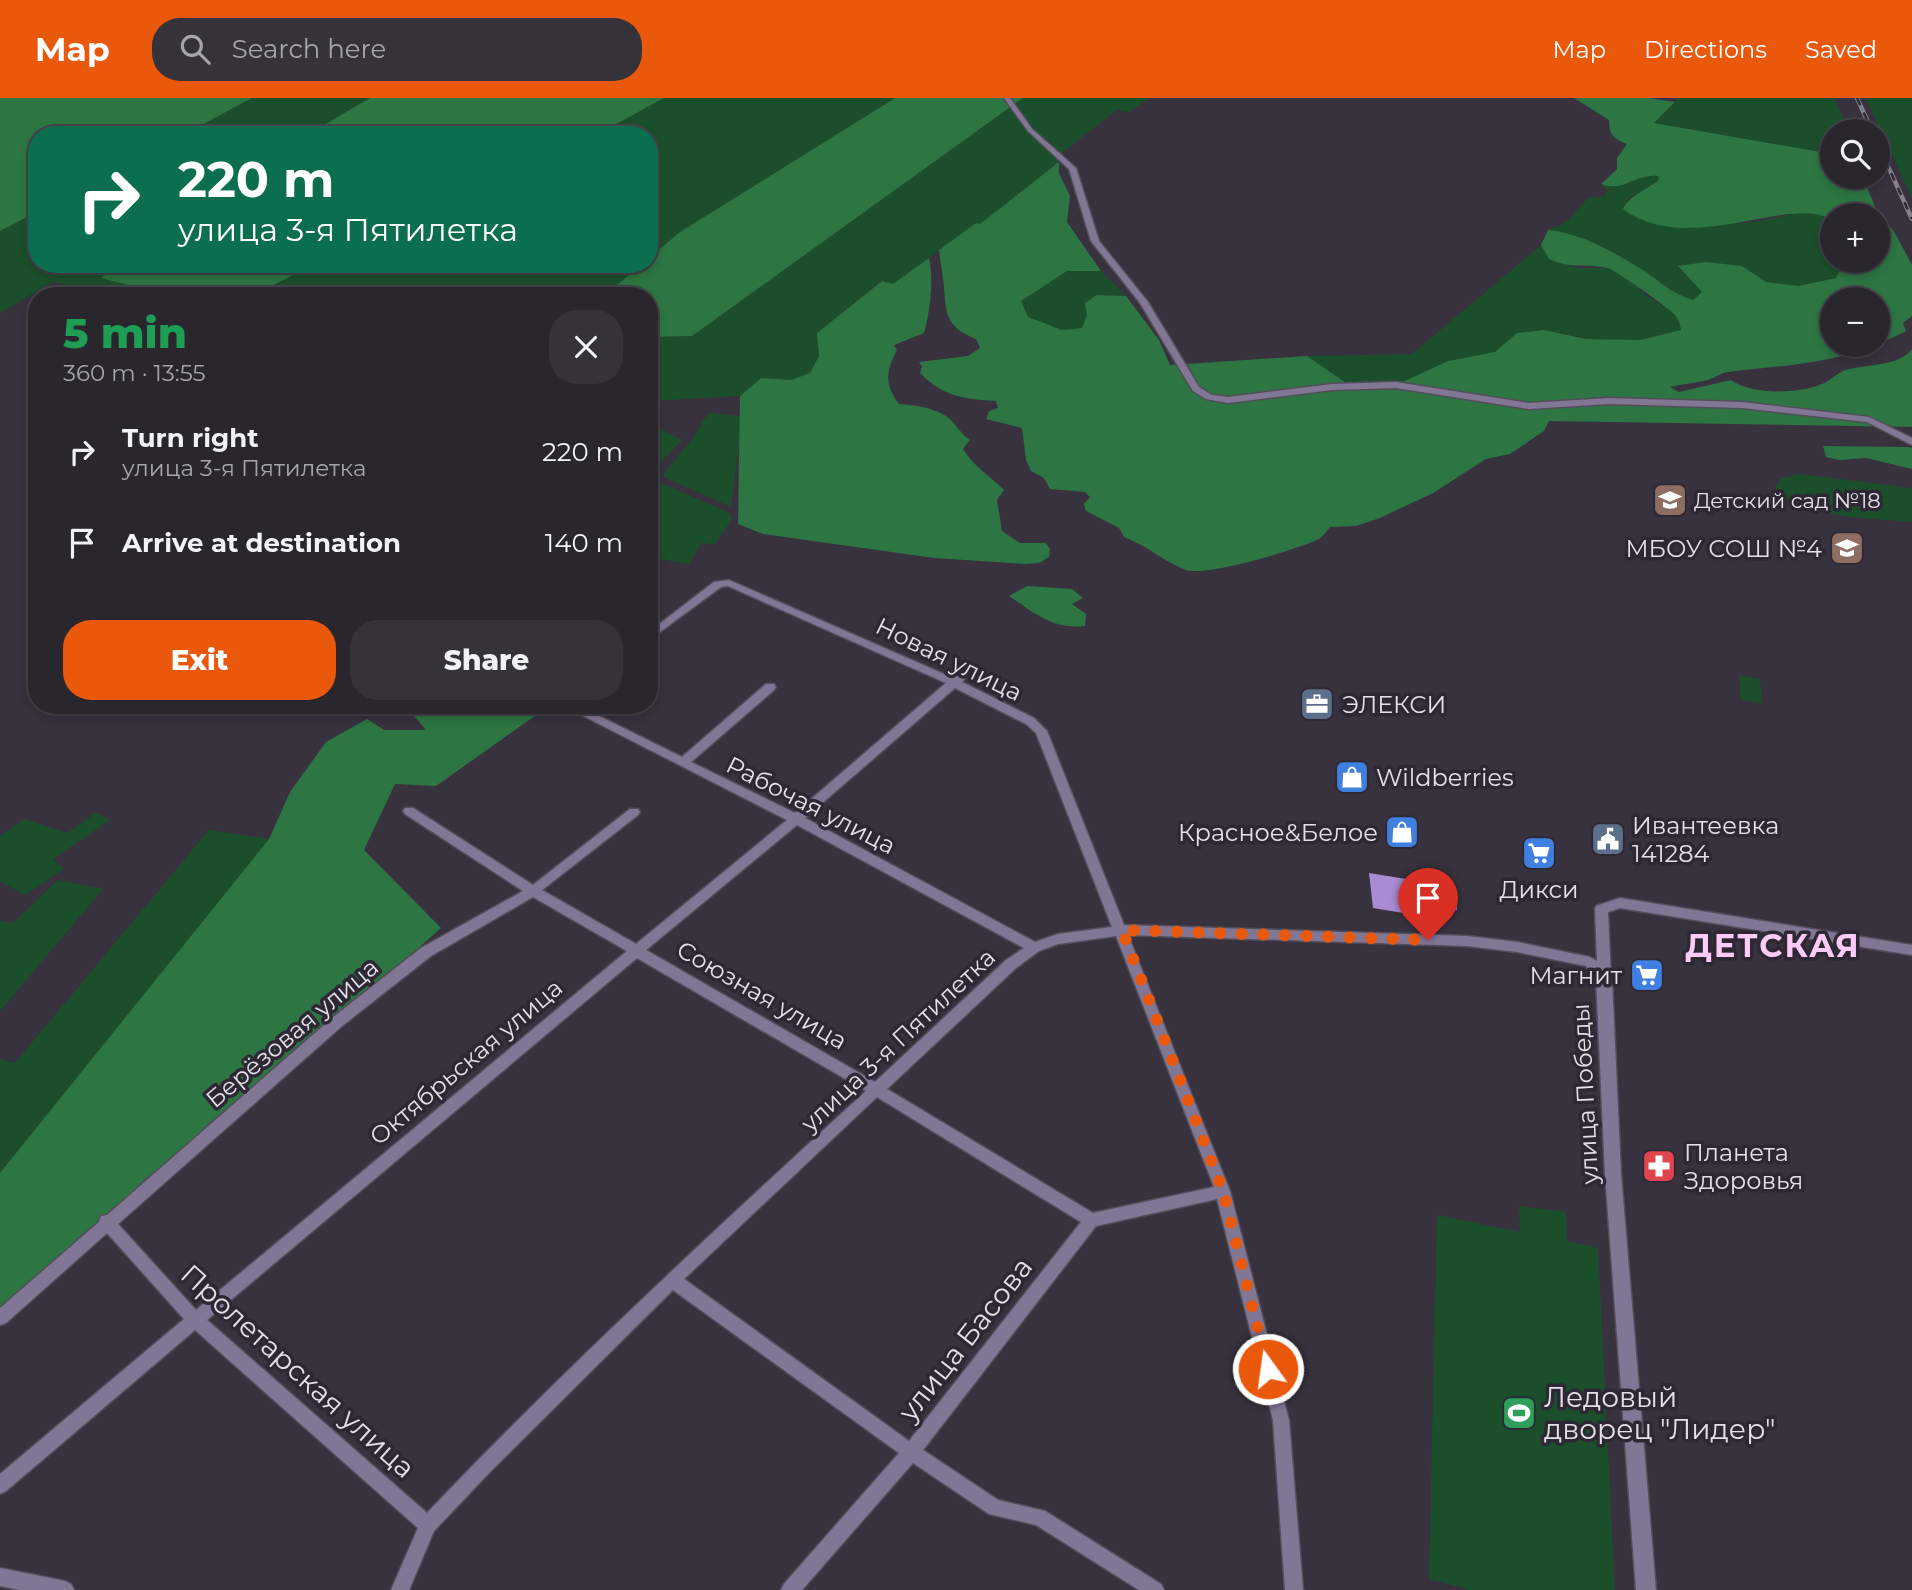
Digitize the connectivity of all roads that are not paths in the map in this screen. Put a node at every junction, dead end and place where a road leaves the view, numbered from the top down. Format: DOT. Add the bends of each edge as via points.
graph roads {
  1 [pos="1007,98"];
  2 [pos="1912,442"];
  3 [pos="658,630"];
  4 [pos="958,678"];
  5 [pos="770,687"];
  6 [pos="585,714"];
  7 [pos="683,763"];
  8 [pos="409,811"];
  9 [pos="634,812"];
  10 [pos="796,819"];
  11 [pos="533,891"];
  12 [pos="1122,930"];
  13 [pos="1034,947"];
  14 [pos="638,949"];
  15 [pos="1912,950"];
  16 [pos="1604,979"];
  17 [pos="877,1090"];
  18 [pos="1223,1191"];
  19 [pos="1091,1220"];
  20 [pos="106,1221"];
  21 [pos="672,1280"];
  22 [pos="0,1318"];
  23 [pos="195,1320"];
  24 [pos="911,1452"];
  25 [pos="0,1485"];
  26 [pos="428,1525"];
  27 [pos="0,1577"];
  28 [pos="65,1590"];
  29 [pos="400,1590"];
  30 [pos="790,1590"];
  31 [pos="1155,1590"];
  32 [pos="1294,1590"];
  33 [pos="1646,1590"];
  1 -- 2 [label="street" via="1043,144 1072,168 1095,241 1144,302 1196,389 1209,397 1247,399 1367,384 1409,386 1529,406 1609,401 1742,405 1868,420"];
  3 -- 4 [label="street, Новая улица" via="718,584 729,583"];
  4 -- 10 [label="street, Октябрьская улица"];
  4 -- 12 [label="street, Новая улица" via="1041,731"];
  5 -- 7 [label="street"];
  6 -- 7 [label="street, Рабочая улица"];
  7 -- 10 [label="street, Рабочая улица"];
  8 -- 11 [label="street, Союзная улица"];
  9 -- 11 [label="street, Берёзовая улица"];
  10 -- 13 [label="street, Рабочая улица"];
  10 -- 14 [label="street, Октябрьская улица"];
  11 -- 14 [label="street, Союзная улица"];
  11 -- 20 [label="street, Берёзовая улица" via="426,952 337,1022"];
  12 -- 13 [label="street, улица 3-я Пятилетка"];
  12 -- 16 [label="street, улица 3-я Пятилетка" via="1494,943 1590,962"];
  12 -- 18 [label="street, Новая улица"];
  13 -- 17 [label="street, улица 3-я Пятилетка"];
  14 -- 17 [label="street, Союзная улица"];
  14 -- 23 [label="street, Октябрьская улица"];
  15 -- 16 [label="street, улица Победы" via="1620,903 1601,909"];
  16 -- 33 [label="street, улица Победы" via="1613,1174"];
  17 -- 19 [label="street, Союзная улица"];
  17 -- 21 [label="street, улица 3-я Пятилетка"];
  18 -- 19 [label="street"];
  18 -- 32 [label="street, Новая улица" via="1281,1420"];
  19 -- 24 [label="street, улица Басова"];
  20 -- 22 [label="street, Берёзовая улица"];
  20 -- 23 [label="street, Пролетарская улица"];
  21 -- 24 [label="street"];
  21 -- 26 [label="street, улица 3-я Пятилетка"];
  23 -- 25 [label="street, Октябрьская улица"];
  23 -- 26 [label="street, Пролетарская улица"];
  24 -- 30 [label="street, улица Басова"];
  24 -- 31 [label="street" via="995,1508 1039,1517"];
  26 -- 29 [label="street, улица 3-я Пятилетка"];
  27 -- 28 [label="street"];
}
